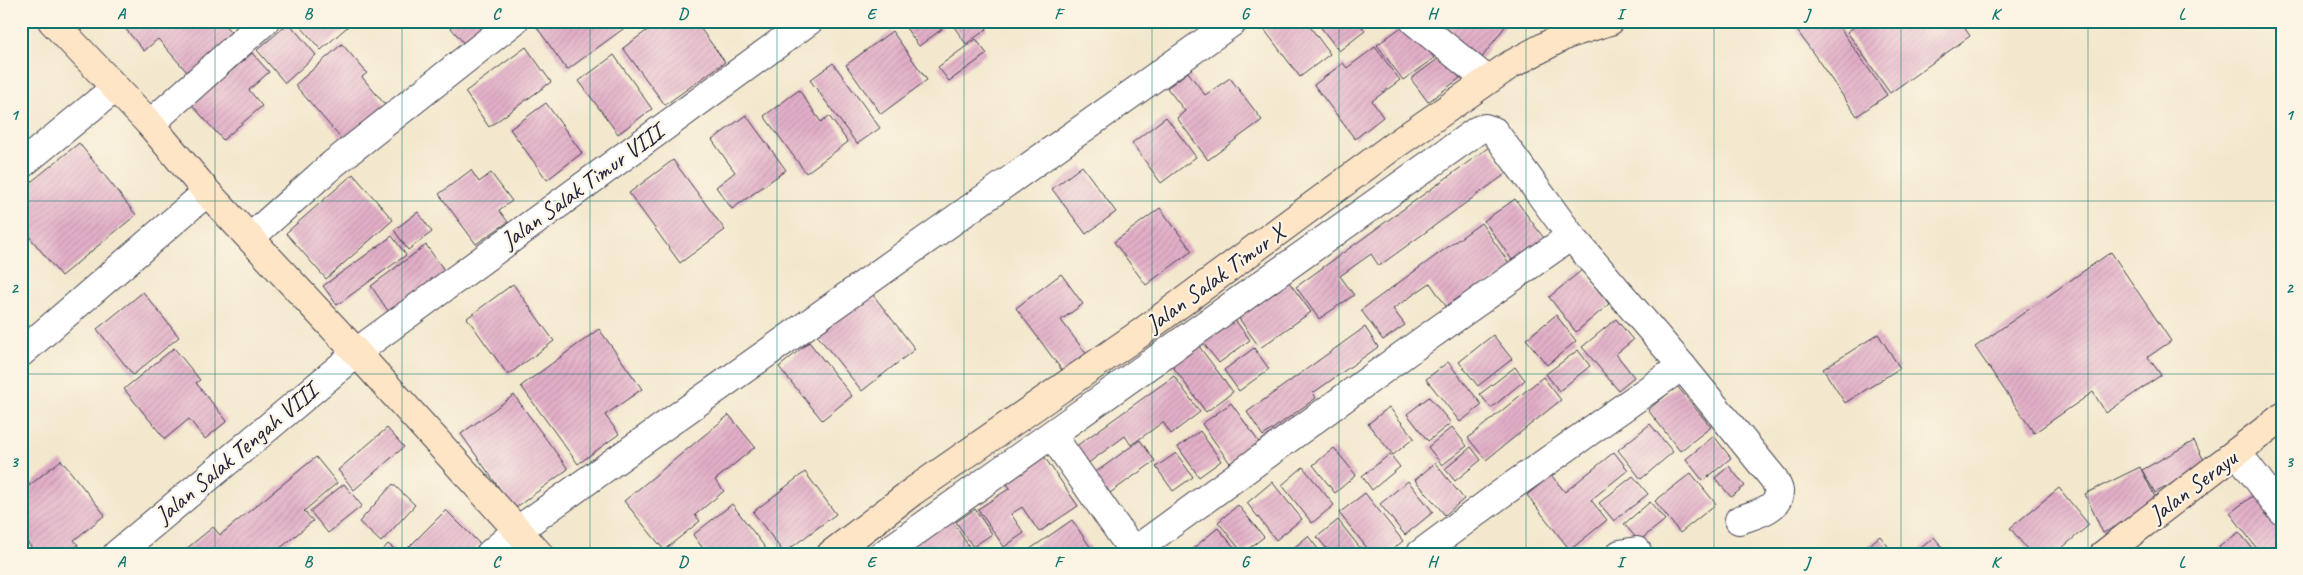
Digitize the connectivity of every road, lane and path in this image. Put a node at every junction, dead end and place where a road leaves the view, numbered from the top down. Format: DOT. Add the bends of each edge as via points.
graph roads {
  1 [pos="266,21"];
  2 [pos="514,21"];
  3 [pos="809,21"];
  4 [pos="1234,21"];
  5 [pos="1414,21"];
  6 [pos="1610,21"];
  7 [pos="63,25"];
  8 [pos="1487,80"];
  9 [pos="115,88"];
  10 [pos="150,124"];
  11 [pos="21,165"];
  12 [pos="207,192"];
  13 [pos="1571,236"];
  14 [pos="251,237"];
  15 [pos="356,352"];
  16 [pos="21,353"];
  17 [pos="1682,366"];
  18 [pos="2282,417"];
  19 [pos="1052,435"];
  20 [pos="2237,452"];
  21 [pos="2282,511"];
  22 [pos="1739,520"];
  23 [pos="518,530"];
  24 [pos="1132,553"];
  25 [pos="117,554"];
  26 [pos="490,554"];
  27 [pos="539,554"];
  28 [pos="831,554"];
  29 [pos="884,554"];
  30 [pos="1420,554"];
  31 [pos="2104,554"];
  1 -- 10 [label="street"];
  2 -- 14 [label="street" via="333,164"];
  3 -- 15 [label="street, Jalan Salak Timur VIII"];
  4 -- 23 [label="street"];
  5 -- 8 [label="street"];
  6 -- 8 [label="street, Jalan Salak Timur X" via="1566,35"];
  7 -- 9 [label="street"];
  8 -- 28 [label="street, Jalan Salak Timur X" via="1142,332 912,492"];
  9 -- 10 [label="street"];
  9 -- 11 [label="street"];
  10 -- 12 [label="street"];
  12 -- 14 [label="street"];
  12 -- 16 [label="street"];
  13 -- 17 [label="street"];
  13 -- 19 [label="street" via="1494,131 1478,130"];
  13 -- 24 [label="street"];
  14 -- 15 [label="street"];
  15 -- 23 [label="street"];
  15 -- 25 [label="street, Jalan Salak Tengah VIII"];
  17 -- 22 [label="street" via="1774,480 1779,491 1768,509"];
  17 -- 30 [label="street"];
  18 -- 20 [label="street, Jalan Serayu"];
  19 -- 24 [label="street"];
  19 -- 29 [label="street"];
  20 -- 21 [label="street"];
  20 -- 31 [label="street, Jalan Serayu"];
  23 -- 26 [label="street"];
  23 -- 27 [label="street"];
}
